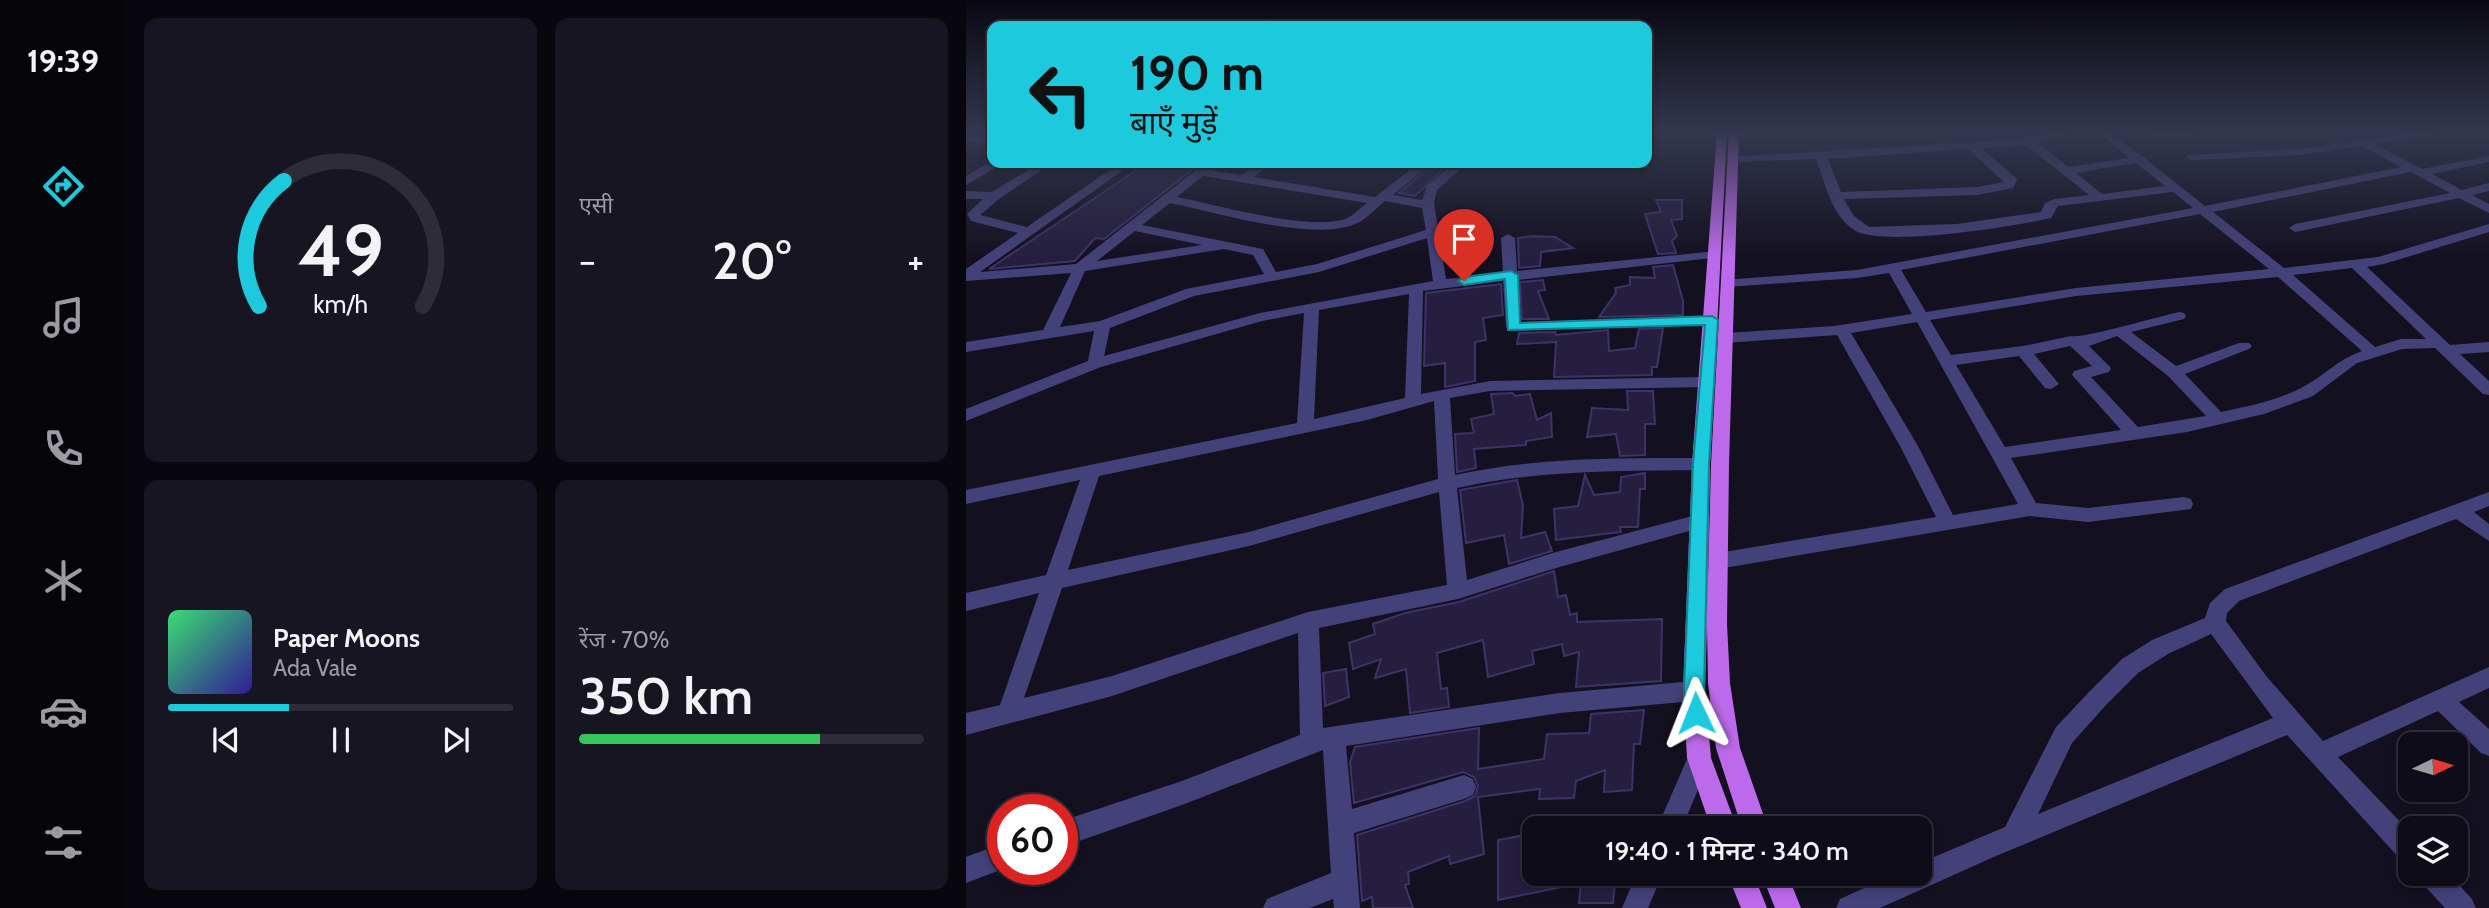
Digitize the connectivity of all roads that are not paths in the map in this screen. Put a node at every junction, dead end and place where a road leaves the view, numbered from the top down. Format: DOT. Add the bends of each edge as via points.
graph roads {
  1 [pos="1028,174"];
  2 [pos="1111,174"];
  3 [pos="1197,174"];
  4 [pos="1215,174"];
  5 [pos="1250,174"];
  6 [pos="1411,174"];
  7 [pos="1448,174"];
  8 [pos="1719,174"];
  9 [pos="1732,174"];
  10 [pos="1829,174"];
  11 [pos="2005,174"];
  12 [pos="2070,174"];
  13 [pos="2161,174"];
  14 [pos="2396,174"];
  15 [pos="2421,174"];
  16 [pos="1244,179"];
  17 [pos="2489,187"];
  18 [pos="2178,188"];
  19 [pos="966,195"];
  20 [pos="2461,195"];
  21 [pos="995,196"];
  22 [pos="1838,196"];
  23 [pos="1166,198"];
  24 [pos="2100,198"];
  25 [pos="1380,199"];
  26 [pos="1429,205"];
  27 [pos="2203,208"];
  28 [pos="2489,209"];
  29 [pos="1130,226"];
  30 [pos="2295,228"];
  31 [pos="2489,228"];
  32 [pos="1027,232"];
  33 [pos="1434,232"];
  34 [pos="1507,238"];
  35 [pos="1225,245"];
  36 [pos="1712,254"];
  37 [pos="2356,264"];
  38 [pos="1080,268"];
  39 [pos="1893,268"];
  40 [pos="2281,272"];
  41 [pos="1511,275"];
  42 [pos="966,276"];
  43 [pos="1272,277"];
  44 [pos="1728,283"];
  45 [pos="1440,284"];
  46 [pos="1416,290"];
  47 [pos="1312,308"];
  48 [pos="1923,316"];
  49 [pos="2179,316"];
  50 [pos="1712,320"];
  51 [pos="1103,325"];
  52 [pos="1842,330"];
  53 [pos="2119,330"];
  54 [pos="1049,334"];
  55 [pos="1726,338"];
  56 [pos="2078,344"];
  57 [pos="2244,346"];
  58 [pos="2442,347"];
  59 [pos="2489,347"];
  60 [pos="969,350"];
  61 [pos="2023,351"];
  62 [pos="2374,354"];
  63 [pos="1946,361"];
  64 [pos="1095,364"];
  65 [pos="2174,372"];
  66 [pos="1707,382"];
  67 [pos="2051,384"];
  68 [pos="2489,390"];
  69 [pos="1442,394"];
  70 [pos="1413,401"];
  71 [pos="966,415"];
  72 [pos="2218,419"];
  73 [pos="1305,427"];
  74 [pos="2134,434"];
  75 [pos="2000,454"];
  76 [pos="1701,464"];
  77 [pos="1092,471"];
  78 [pos="1447,483"];
  79 [pos="966,497"];
  80 [pos="2489,499"];
  81 [pos="2184,504"];
  82 [pos="2030,509"];
  83 [pos="2459,511"];
  84 [pos="1700,521"];
  85 [pos="1948,523"];
  86 [pos="2489,534"];
  87 [pos="1718,561"];
  88 [pos="1056,581"];
  89 [pos="1458,591"];
  90 [pos="966,602"];
  91 [pos="1308,621"];
  92 [pos="2215,623"];
  93 [pos="2489,677"];
  94 [pos="1694,691"];
  95 [pos="2439,698"];
  96 [pos="1008,713"];
  97 [pos="2291,722"];
  98 [pos="966,724"];
  99 [pos="1323,739"];
  100 [pos="2489,745"];
  101 [pos="1728,748"];
  102 [pos="2320,754"];
  103 [pos="1699,758"];
  104 [pos="1464,787"];
  105 [pos="1674,816"];
  106 [pos="1720,816"];
  107 [pos="1751,816"];
  108 [pos="1341,825"];
  109 [pos="1078,829"];
  110 [pos="2014,836"];
  111 [pos="2398,838"];
  112 [pos="987,862"];
  113 [pos="966,870"];
  114 [pos="1345,881"];
  115 [pos="1644,886"];
  116 [pos="1745,886"];
  117 [pos="1779,886"];
  118 [pos="2442,886"];
  119 [pos="1276,908"];
  120 [pos="1348,908"];
  121 [pos="1634,908"];
  122 [pos="1754,908"];
  123 [pos="1788,908"];
  124 [pos="1849,908"];
  125 [pos="2463,908"];
  1 -- 21 [label="street"];
  2 -- 32 [label="street"];
  3 -- 23 [label="street"];
  4 -- 16 [label="street"];
  5 -- 16 [label="street"];
  6 -- 25 [label="street"];
  7 -- 26 [label="street" via="1431,189"];
  8 -- 36 [label="main road"];
  9 -- 44 [label="main road"];
  10 -- 22 [label="street"];
  11 -- 22 [label="street" via="2011,180 2009,185 1977,191"];
  12 -- 24 [label="street"];
  13 -- 18 [label="street"];
  14 -- 27 [label="street"];
  15 -- 20 [label="street"];
  16 -- 25 [label="street"];
  17 -- 20 [label="street"];
  18 -- 24 [label="street"];
  18 -- 27 [label="street"];
  19 -- 21 [label="street"];
  20 -- 28 [label="street"];
  20 -- 30 [label="street"];
  21 -- 32 [label="street" via="978,208 975,218"];
  22 -- 24 [label="street" via="1847,219 1857,228 1883,232 2031,218 2047,215 2055,203"];
  23 -- 25 [label="street" via="1340,226"];
  23 -- 29 [label="street"];
  25 -- 26 [label="street"];
  26 -- 33 [label="street"];
  27 -- 39 [label="street"];
  27 -- 40 [label="street"];
  29 -- 35 [label="street"];
  29 -- 38 [label="street"];
  31 -- 37 [label="street"];
  32 -- 42 [label="street"];
  33 -- 43 [label="street" via="1319,268"];
  33 -- 45 [label="street"];
  34 -- 41 [label="street"];
  35 -- 38 [label="street"];
  35 -- 43 [label="street" via="1258,252"];
  36 -- 41 [label="street"];
  36 -- 50 [label="main road"];
  37 -- 40 [label="street"];
  37 -- 58 [label="street"];
  38 -- 42 [label="street"];
  38 -- 54 [label="street"];
  39 -- 44 [label="street" via="1820,279"];
  39 -- 48 [label="street"];
  40 -- 48 [label="street" via="2076,292"];
  40 -- 62 [label="street"];
  41 -- 45 [label="street"];
  41 -- 50 [label="street" via="1513,327"];
  43 -- 51 [label="street" via="1191,292"];
  44 -- 55 [label="main road"];
  45 -- 46 [label="street"];
  46 -- 47 [label="street"];
  46 -- 70 [label="street"];
  47 -- 64 [label="street" via="1196,333"];
  47 -- 73 [label="street"];
  48 -- 52 [label="street"];
  48 -- 63 [label="street"];
  49 -- 53 [label="street"];
  50 -- 66 [label="main road"];
  51 -- 54 [label="street"];
  51 -- 64 [label="street"];
  52 -- 55 [label="street"];
  52 -- 85 [label="street"];
  53 -- 56 [label="street"];
  53 -- 65 [label="street"];
  54 -- 60 [label="street"];
  55 -- 87 [label="main road"];
  56 -- 61 [label="street" via="2071,341"];
  56 -- 74 [label="street" via="2103,368 2080,375"];
  57 -- 65 [label="street"];
  58 -- 59 [label="street"];
  58 -- 62 [label="street" via="2400,344"];
  58 -- 68 [label="street"];
  61 -- 63 [label="street"];
  61 -- 67 [label="street"];
  62 -- 72 [label="street" via="2351,360 2307,393"];
  63 -- 75 [label="street"];
  64 -- 71 [label="street"];
  65 -- 72 [label="street"];
  66 -- 69 [label="street" via="1490,387"];
  66 -- 76 [label="main road"];
  69 -- 70 [label="street"];
  69 -- 78 [label="street"];
  70 -- 73 [label="street"];
  72 -- 74 [label="street"];
  73 -- 77 [label="street"];
  74 -- 75 [label="street"];
  75 -- 82 [label="street"];
  76 -- 78 [label="street" via="1586,464 1502,471"];
  76 -- 84 [label="main road"];
  77 -- 79 [label="street"];
  77 -- 88 [label="street"];
  78 -- 88 [label="street" via="1249,539"];
  78 -- 89 [label="street"];
  80 -- 83 [label="street"];
  81 -- 82 [label="street" via="2093,515"];
  82 -- 85 [label="street"];
  83 -- 86 [label="street"];
  83 -- 92 [label="street" via="2232,595 2217,609"];
  84 -- 89 [label="street"];
  84 -- 94 [label="main road"];
  85 -- 87 [label="street"];
  87 -- 101 [label="main road" via="1719,683"];
  88 -- 90 [label="street"];
  88 -- 96 [label="street"];
  89 -- 91 [label="street"];
  91 -- 96 [label="street" via="1112,686"];
  91 -- 99 [label="street"];
  92 -- 97 [label="street" via="2237,659"];
  92 -- 110 [label="street" via="2130,666 2098,698 2064,735"];
  93 -- 95 [label="street"];
  94 -- 99 [label="street" via="1560,703"];
  94 -- 103 [label="main road"];
  95 -- 100 [label="street"];
  95 -- 102 [label="street"];
  96 -- 98 [label="street"];
  97 -- 102 [label="street"];
  97 -- 110 [label="street"];
  99 -- 108 [label="street"];
  99 -- 109 [label="street"];
  101 -- 103 [label="main road"];
  101 -- 107 [label="main road"];
  102 -- 111 [label="street"];
  103 -- 105 [label="street"];
  103 -- 106 [label="main road"];
  104 -- 108 [label="street"];
  108 -- 114 [label="street"];
  110 -- 124 [label="street"];
  112 -- 113 [label="street"];
  114 -- 119 [label="street"];
  114 -- 120 [label="street"];
  115 -- 121 [label="street"];
  116 -- 122 [label="main road"];
  117 -- 123 [label="main road"];
  118 -- 125 [label="street"];
}
